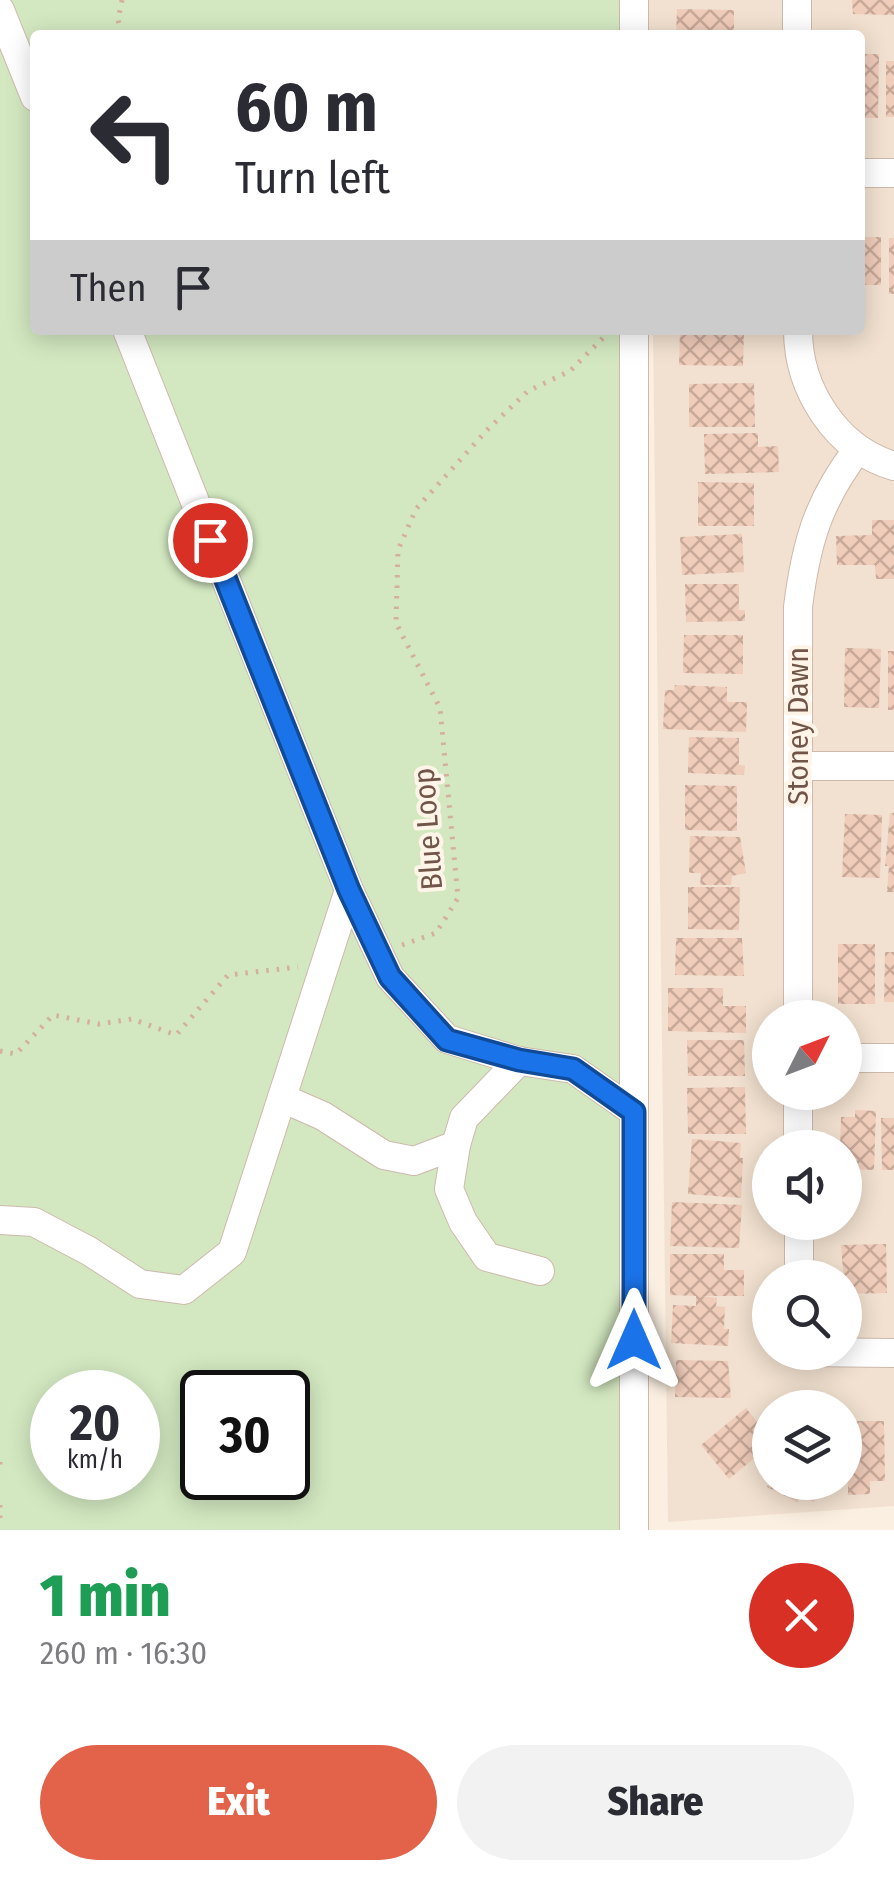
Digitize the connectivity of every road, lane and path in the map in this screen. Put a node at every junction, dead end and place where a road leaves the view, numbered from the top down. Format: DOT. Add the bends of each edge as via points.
graph roads {
  1 [pos="122,0"];
  2 [pos="634,0"];
  3 [pos="796,0"];
  4 [pos="0,10"];
  5 [pos="121,30"];
  6 [pos="634,30"];
  7 [pos="797,30"];
  8 [pos="30,85"];
  9 [pos="865,173"];
  10 [pos="894,173"];
  11 [pos="129,335"];
  12 [pos="607,335"];
  13 [pos="634,335"];
  14 [pos="799,335"];
  15 [pos="858,449"];
  16 [pos="894,466"];
  17 [pos="798,766"];
  18 [pos="894,766"];
  19 [pos="349,890"];
  20 [pos="379,954"];
  21 [pos="325,965"];
  22 [pos="798,1000"];
  23 [pos="0,1051"];
  24 [pos="862,1058"];
  25 [pos="894,1058"];
  26 [pos="519,1060"];
  27 [pos="282,1098"];
  28 [pos="634,1112"];
  29 [pos="456,1145"];
  30 [pos="0,1220"];
  31 [pos="540,1272"];
  32 [pos="862,1352"];
  33 [pos="894,1352"];
  34 [pos="0,1462"];
  35 [pos="0,1472"];
  36 [pos="0,1505"];
  37 [pos="0,1518"];
  38 [pos="634,1530"];
  1 -- 5 [label="path"];
  2 -- 6 [label="street"];
  3 -- 7 [label="street"];
  4 -- 8 [label="street"];
  9 -- 10 [label="street"];
  11 -- 19 [label="street"];
  12 -- 20 [label="path, Blue Loop" via="570,371 528,391 488,430 416,510 398,550 396,623 440,708 458,898 436,932"];
  13 -- 28 [label="street"];
  14 -- 15 [label="street" via="814,397"];
  15 -- 16 [label="street"];
  15 -- 17 [label="street, Stoney Dawn" via="815,518 803,570"];
  17 -- 18 [label="street"];
  17 -- 22 [label="street, Stoney Dawn"];
  19 -- 20 [label="street"];
  19 -- 21 [label="street"];
  20 -- 26 [label="street" via="390,977 447,1040"];
  21 -- 23 [label="path" via="228,975 176,1035 132,1019 99,1024 53,1015 16,1054"];
  21 -- 27 [label="street"];
  24 -- 25 [label="street"];
  26 -- 28 [label="street" via="573,1069"];
  26 -- 29 [label="street" via="464,1118"];
  27 -- 29 [label="street" via="384,1155 414,1161"];
  27 -- 30 [label="street" via="232,1252 184,1290 140,1284 34,1222"];
  28 -- 38 [label="street"];
  29 -- 31 [label="street" via="449,1188 463,1222 487,1257"];
  32 -- 33 [label="street"];
  34 -- 35 [label="path"];
  36 -- 37 [label="path"];
}
